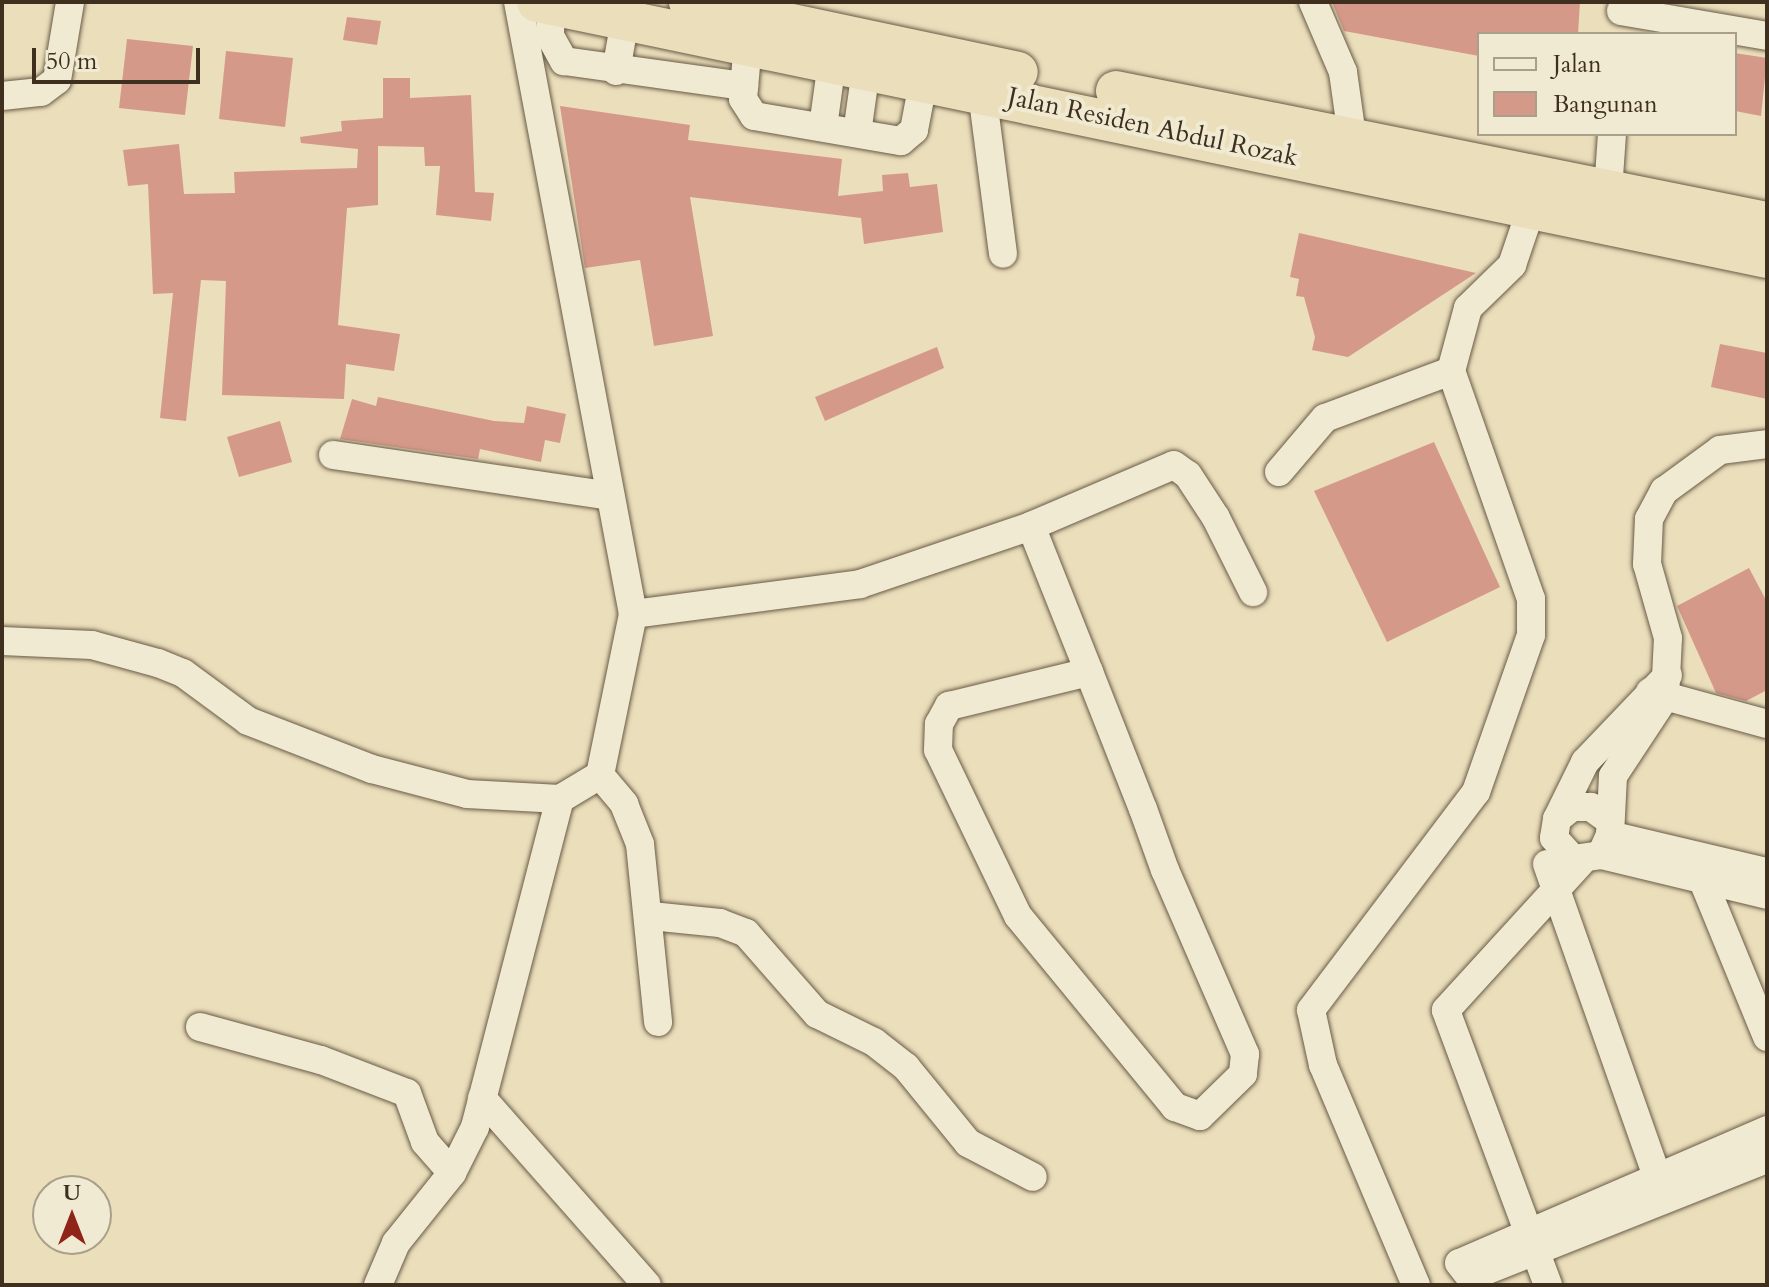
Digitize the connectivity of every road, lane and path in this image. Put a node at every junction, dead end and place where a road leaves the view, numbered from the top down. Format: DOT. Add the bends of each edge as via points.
graph roads {
  1 [pos="70,2"];
  2 [pos="689,2"];
  3 [pos="1313,2"];
  4 [pos="535,3"];
  5 [pos="1634,13"];
  6 [pos="641,23"];
  7 [pos="1767,36"];
  8 [pos="748,44"];
  9 [pos="849,66"];
  10 [pos="616,71"];
  11 [pos="650,74"];
  12 [pos="923,83"];
  13 [pos="744,86"];
  14 [pos="982,92"];
  15 [pos="2,96"];
  16 [pos="823,127"];
  17 [pos="857,133"];
  18 [pos="1352,136"];
  19 [pos="1612,136"];
  20 [pos="1608,191"];
  21 [pos="1530,212"];
  22 [pos="1767,222"];
  23 [pos="1003,254"];
  24 [pos="1767,258"];
  25 [pos="1451,371"];
  26 [pos="1767,444"];
  27 [pos="333,455"];
  28 [pos="1279,472"];
  29 [pos="610,496"];
  30 [pos="1031,526"];
  31 [pos="1253,592"];
  32 [pos="633,614"];
  33 [pos="2,641"];
  34 [pos="1089,672"];
  35 [pos="1661,688"];
  36 [pos="1767,724"];
  37 [pos="600,775"];
  38 [pos="560,799"];
  39 [pos="1600,842"];
  40 [pos="1550,863"];
  41 [pos="1767,872"];
  42 [pos="1701,876"];
  43 [pos="1767,895"];
  44 [pos="651,916"];
  45 [pos="658,1022"];
  46 [pos="200,1027"];
  47 [pos="1767,1037"];
  48 [pos="482,1098"];
  49 [pos="1767,1130"];
  50 [pos="1767,1159"];
  51 [pos="452,1173"];
  52 [pos="1656,1174"];
  53 [pos="1033,1177"];
  54 [pos="1528,1241"];
  55 [pos="378,1285"];
  56 [pos="647,1285"];
  57 [pos="1416,1285"];
  58 [pos="1548,1285"];
  1 -- 15 [label="street" via="57,80 41,92"];
  2 -- 18 [label="highway, Jalan Residen Abdul Rozak"];
  3 -- 18 [label="street" via="1343,72"];
  4 -- 6 [label="highway, Jalan Residen Abdul Rozak"];
  4 -- 10 [label="street" via="554,53 584,67"];
  4 -- 29 [label="street"];
  5 -- 7 [label="street"];
  6 -- 8 [label="highway, Jalan Residen Abdul Rozak"];
  6 -- 10 [label="street"];
  6 -- 11 [label="street"];
  8 -- 9 [label="highway, Jalan Residen Abdul Rozak"];
  8 -- 13 [label="street"];
  9 -- 12 [label="highway, Jalan Residen Abdul Rozak"];
  9 -- 16 [label="street"];
  9 -- 17 [label="street"];
  10 -- 11 [label="street"];
  11 -- 13 [label="street"];
  12 -- 14 [label="highway, Jalan Residen Abdul Rozak"];
  12 -- 17 [label="street" via="909,137"];
  13 -- 16 [label="street" via="749,114"];
  14 -- 21 [label="highway, Jalan Residen Abdul Rozak"];
  14 -- 23 [label="street"];
  16 -- 17 [label="street"];
  18 -- 20 [label="highway, Jalan Residen Abdul Rozak"];
  19 -- 20 [label="street"];
  20 -- 22 [label="highway, Jalan Residen Abdul Rozak"];
  21 -- 24 [label="highway, Jalan Residen Abdul Rozak"];
  21 -- 25 [label="street" via="1512,265 1468,308"];
  25 -- 28 [label="street" via="1325,418"];
  25 -- 57 [label="street" via="1531,599 1531,635 1476,792 1311,1010 1323,1065"];
  26 -- 35 [label="street" via="1720,450 1664,491 1649,519 1647,564 1668,638"];
  27 -- 29 [label="street"];
  29 -- 32 [label="street"];
  30 -- 31 [label="street" via="1182,467"];
  30 -- 32 [label="street" via="860,584"];
  30 -- 34 [label="street"];
  32 -- 37 [label="street"];
  33 -- 38 [label="street" via="92,645 158,663 183,673 248,721 372,769 467,794"];
  34 -- 34 [label="street" via="1165,870 1245,1054 1243,1074 1200,1116 1175,1107 1018,916 938,750 939,724 949,706"];
  35 -- 36 [label="street"];
  35 -- 39 [label="street" via="1618,766"];
  35 -- 40 [label="street" via="1585,762"];
  37 -- 38 [label="street"];
  37 -- 44 [label="street" via="624,804 640,844"];
  38 -- 48 [label="street"];
  39 -- 40 [label="street"];
  39 -- 40 [label="street" via="1582,806"];
  39 -- 41 [label="street"];
  39 -- 42 [label="street"];
  40 -- 52 [label="street"];
  40 -- 54 [label="street" via="1446,1010"];
  42 -- 43 [label="street"];
  42 -- 47 [label="street"];
  44 -- 45 [label="street"];
  44 -- 53 [label="street" via="720,923 746,933 817,1014 874,1042 906,1067 968,1143"];
  46 -- 51 [label="street" via="321,1060 407,1093 425,1142"];
  48 -- 51 [label="street"];
  48 -- 56 [label="street"];
  49 -- 52 [label="street"];
  50 -- 54 [label="street"];
  51 -- 55 [label="street" via="396,1243"];
  52 -- 54 [label="street"];
  54 -- 58 [label="street"];
}
